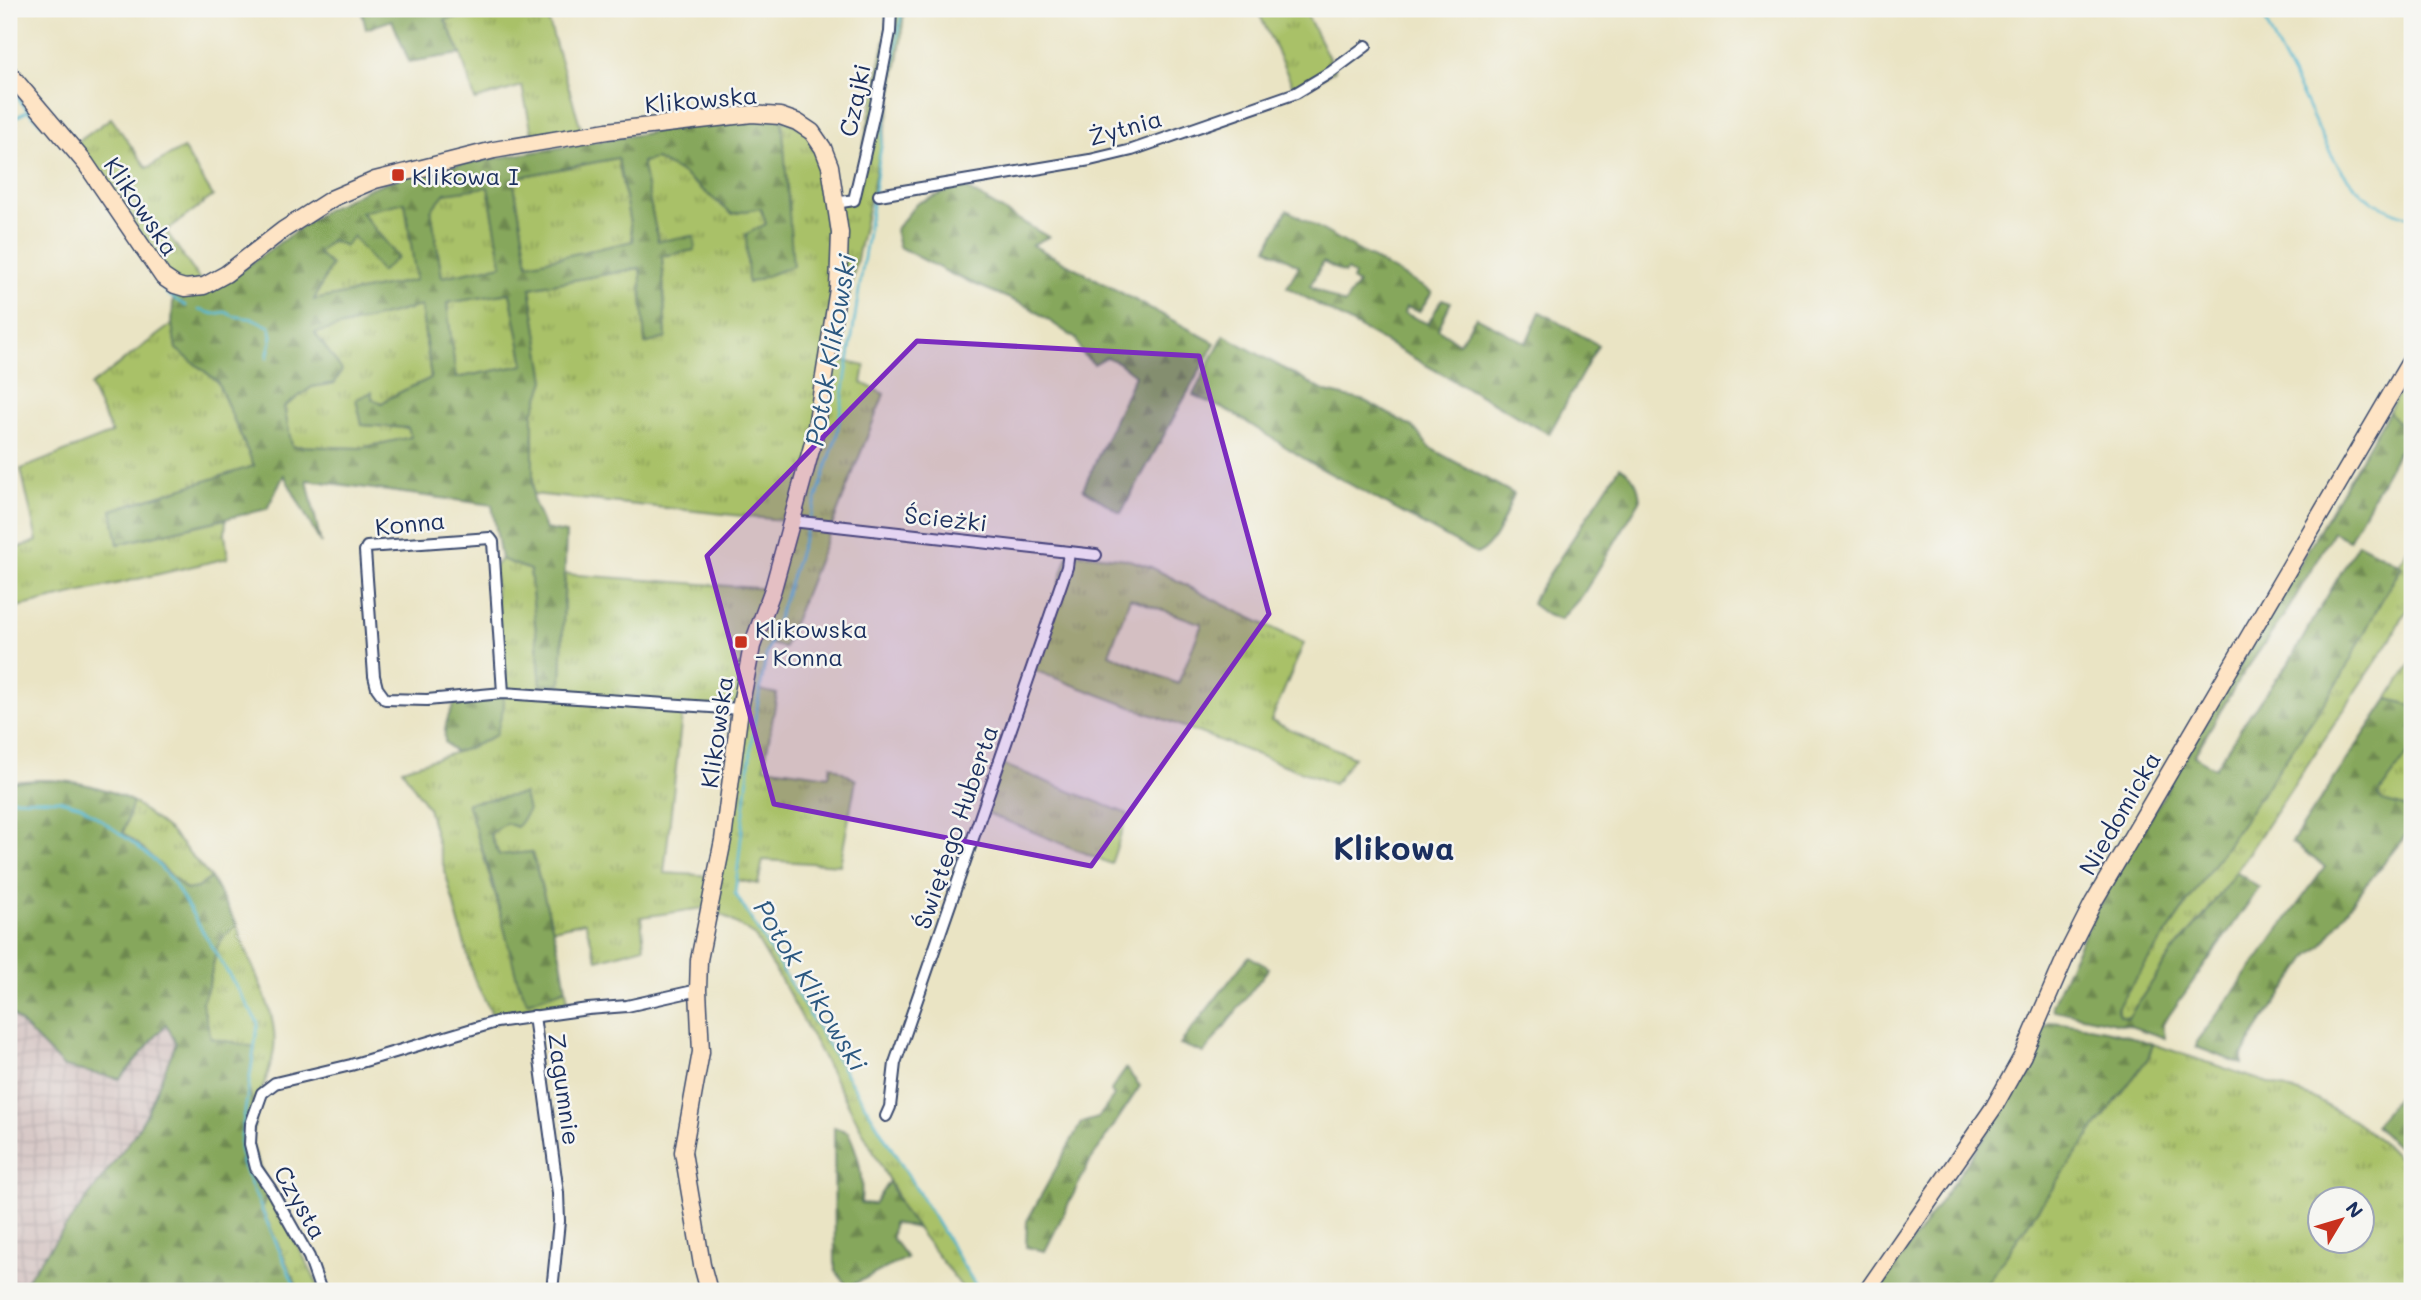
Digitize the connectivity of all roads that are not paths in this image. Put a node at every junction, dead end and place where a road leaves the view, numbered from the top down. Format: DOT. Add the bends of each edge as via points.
graph roads {
  1 [pos="891,9"];
  2 [pos="1366,46"];
  3 [pos="9,73"];
  4 [pos="879,195"];
  5 [pos="835,203"];
  6 [pos="2412,358"];
  7 [pos="798,521"];
  8 [pos="1069,552"];
  9 [pos="1096,555"];
  10 [pos="503,693"];
  11 [pos="740,709"];
  12 [pos="698,990"];
  13 [pos="534,1016"];
  14 [pos="886,1116"];
  15 [pos="321,1291"];
  16 [pos="552,1291"];
  17 [pos="709,1291"];
  18 [pos="1867,1291"];
  1 -- 5 [label="street, Czajki" via="880,83 853,200"];
  2 -- 4 [label="street, Żytnia" via="1296,93 1132,150"];
  3 -- 5 [label="street, Klikowska" via="86,164 163,277 185,288 204,286 226,274 314,208 375,180 494,150 607,131 752,114 780,116 811,132 823,148"];
  5 -- 7 [label="street, Klikowska" via="840,233 838,289"];
  6 -- 18 [label="street, Niedomicka" via="2093,903 1994,1107"];
  7 -- 8 [label="street, Ścieżki"];
  7 -- 11 [label="street, Klikowska" via="752,646"];
  8 -- 9 [label="street, Ścieżki"];
  8 -- 14 [label="street, Świętego Huberta" via="895,1063"];
  10 -- 10 [label="street, Konna" via="385,699 374,676 366,547 490,538"];
  10 -- 11 [label="street, Konna"];
  11 -- 12 [label="street, Klikowska"];
  12 -- 13 [label="street, Zagumnie" via="627,1006"];
  12 -- 17 [label="street, Klikowska" via="701,1052 684,1152"];
  13 -- 15 [label="street, Czysta" via="496,1022 275,1083 262,1093 251,1124 256,1168 309,1257"];
  13 -- 16 [label="street, Zagumnie" via="558,1193"];
}
